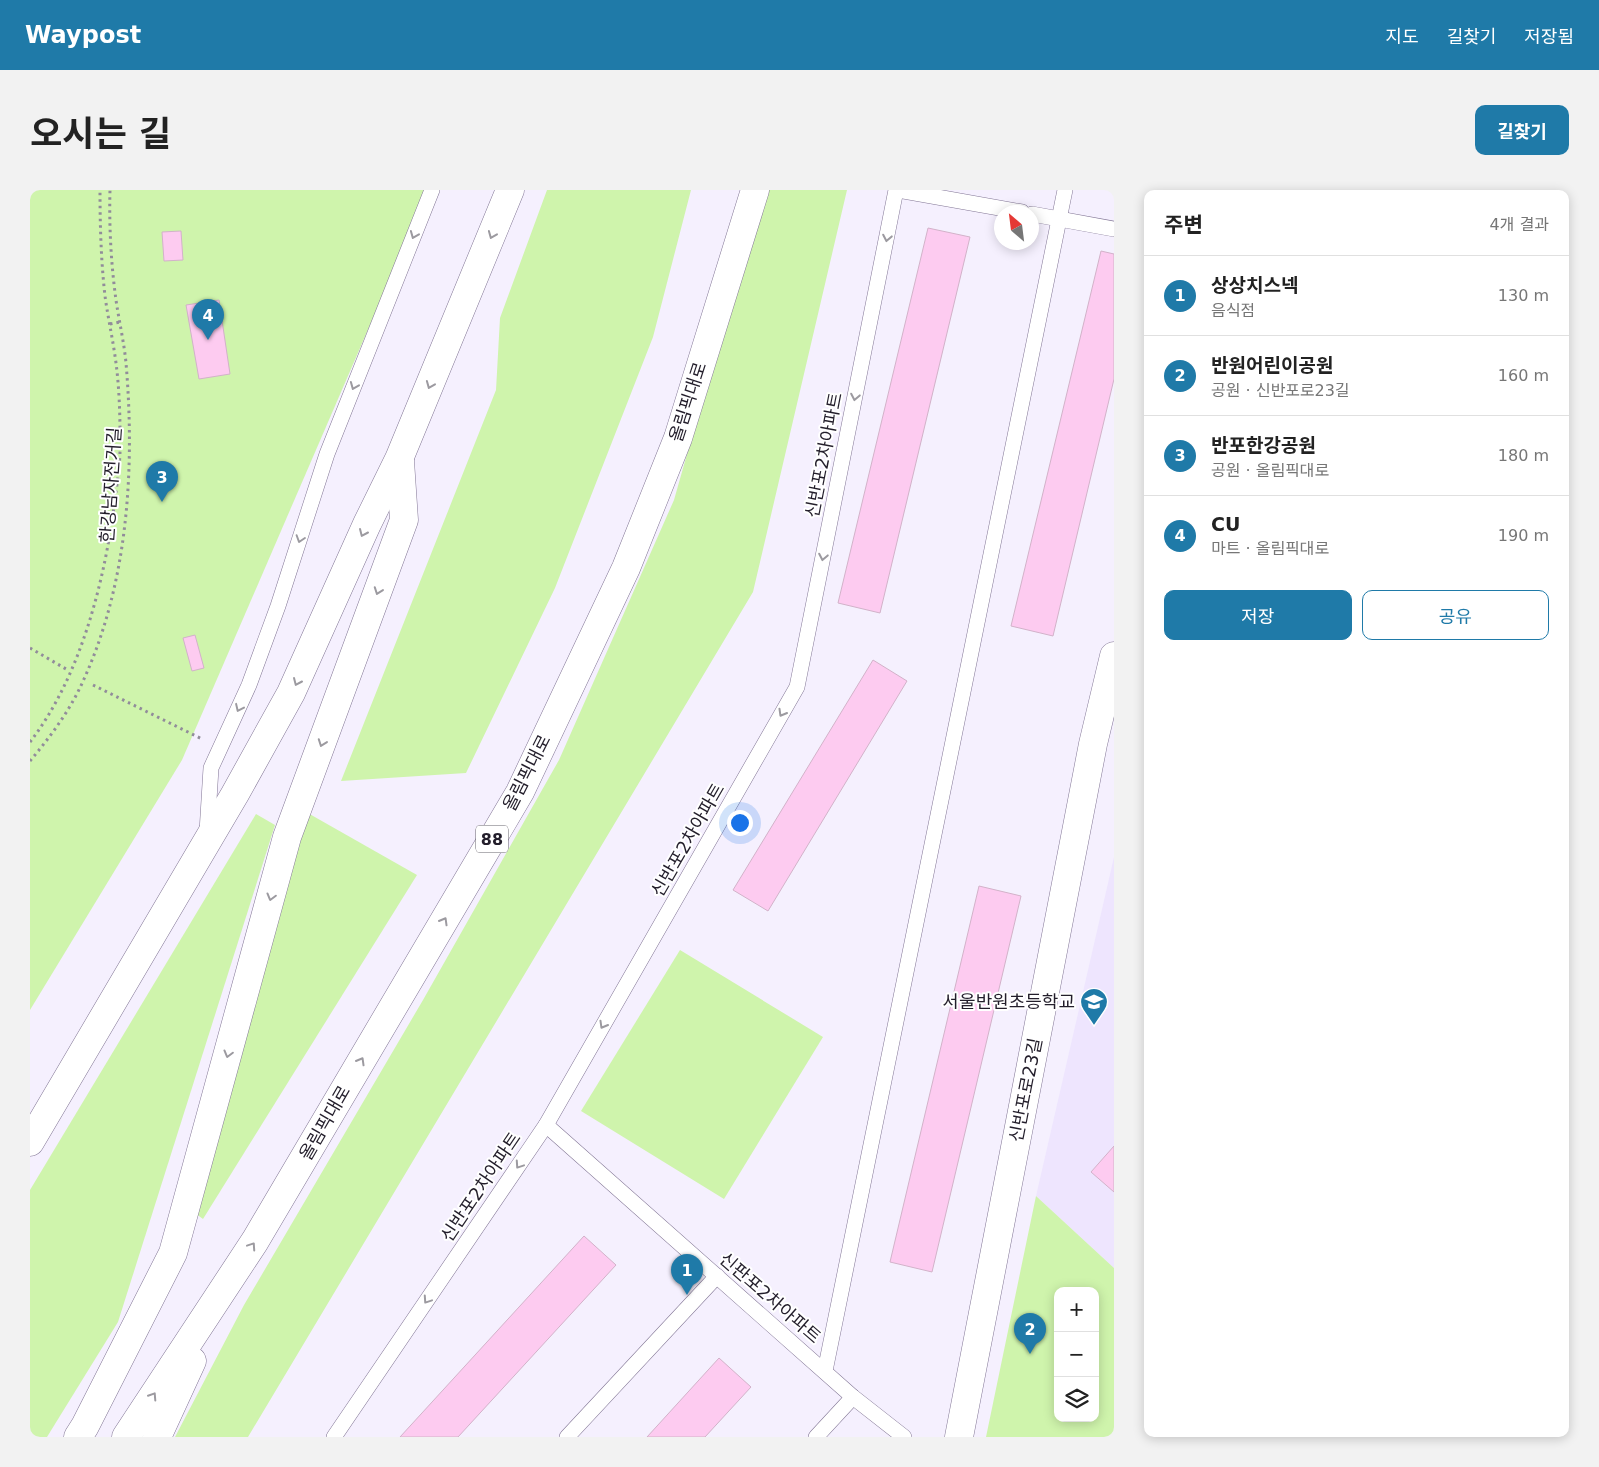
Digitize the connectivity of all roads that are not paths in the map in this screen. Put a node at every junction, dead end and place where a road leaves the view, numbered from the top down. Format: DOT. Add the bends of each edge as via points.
graph roads {
  1 [pos="432,190"];
  2 [pos="510,190"];
  3 [pos="755,190"];
  4 [pos="897,190"];
  5 [pos="1065,190"];
  6 [pos="994,207"];
  7 [pos="1039,215"];
  8 [pos="1060,219"];
  9 [pos="1114,229"];
  10 [pos="400,459"];
  11 [pos="1114,656"];
  12 [pos="207,841"];
  13 [pos="546,1125"];
  14 [pos="30,1142"];
  15 [pos="232,1275"];
  16 [pos="717,1276"];
  17 [pos="825,1371"];
  18 [pos="853,1396"];
  19 [pos="78,1437"];
  20 [pos="126,1437"];
  21 [pos="157,1437"];
  22 [pos="334,1437"];
  23 [pos="567,1437"];
  24 [pos="816,1437"];
  25 [pos="904,1437"];
  26 [pos="959,1437"];
  1 -- 12 [label="lane, one-way" via="327,454 249,685 211,768"];
  2 -- 10 [label="main road, one-way"];
  15 -- 3 [label="main road, 올림픽대로 / 88, one-way" via="255,1242 520,792 626,568 678,438"];
  4 -- 6 [label="lane"];
  4 -- 13 [label="lane, 신반포2차아파트, one-way" via="797,687"];
  5 -- 8 [label="lane"];
  7 -- 8 [label="lane"];
  8 -- 9 [label="lane"];
  8 -- 17 [label="lane"];
  10 -- 12 [label="main road, one-way" via="367,524 292,693"];
  10 -- 19 [label="main road, one-way" via="404,520 287,837 173,1253"];
  11 -- 26 [label="main road, 신반포로23길" via="1092,753"];
  12 -- 14 [label="main road"];
  13 -- 16 [label="lane, 신판포2차아파트"];
  13 -- 22 [label="lane, 신반포2차아파트, one-way"];
  20 -- 15 [label="main road, 올림픽대로 / 88, one-way"];
  15 -- 21 [label="main road"];
  16 -- 17 [label="lane, 신판포2차아파트"];
  16 -- 23 [label="lane"];
  17 -- 18 [label="lane, 신판포2차아파트"];
  18 -- 24 [label="lane"];
  18 -- 25 [label="lane, 신판포2차아파트"];
}
